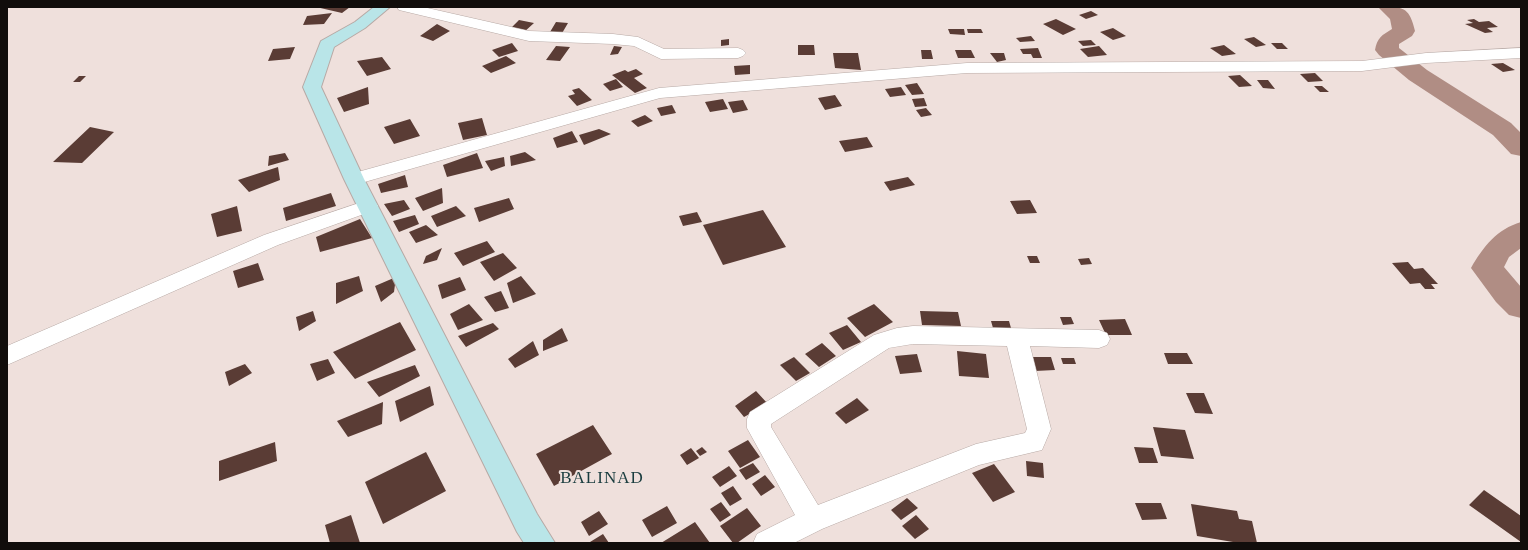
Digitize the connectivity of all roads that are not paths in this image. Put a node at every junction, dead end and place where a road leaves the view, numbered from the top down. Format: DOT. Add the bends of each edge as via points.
graph roads {
  1 [pos="382,7"];
  2 [pos="404,7"];
  3 [pos="738,53"];
  4 [pos="1521,53"];
  5 [pos="354,179"];
  6 [pos="368,206"];
  7 [pos="1016,337"];
  8 [pos="1099,339"];
  9 [pos="7,356"];
  10 [pos="812,520"];
  11 [pos="540,543"];
  12 [pos="767,543"];
  1 -- 5 [label="main road" via="360,25 327,44 312,87"];
  2 -- 3 [label="street" via="529,36 638,42 661,54"];
  4 -- 5 [label="street" via="1426,58 1362,66 967,68 659,94"];
  5 -- 6 [label="main road"];
  6 -- 9 [label="street" via="271,240"];
  6 -- 11 [label="main road"];
  7 -- 8 [label="street"];
  7 -- 10 [label="street" via="1039,429 1033,442 976,455"];
  7 -- 10 [label="street" via="913,335 882,341 759,420 759,428"];
  10 -- 12 [label="street"];
}
